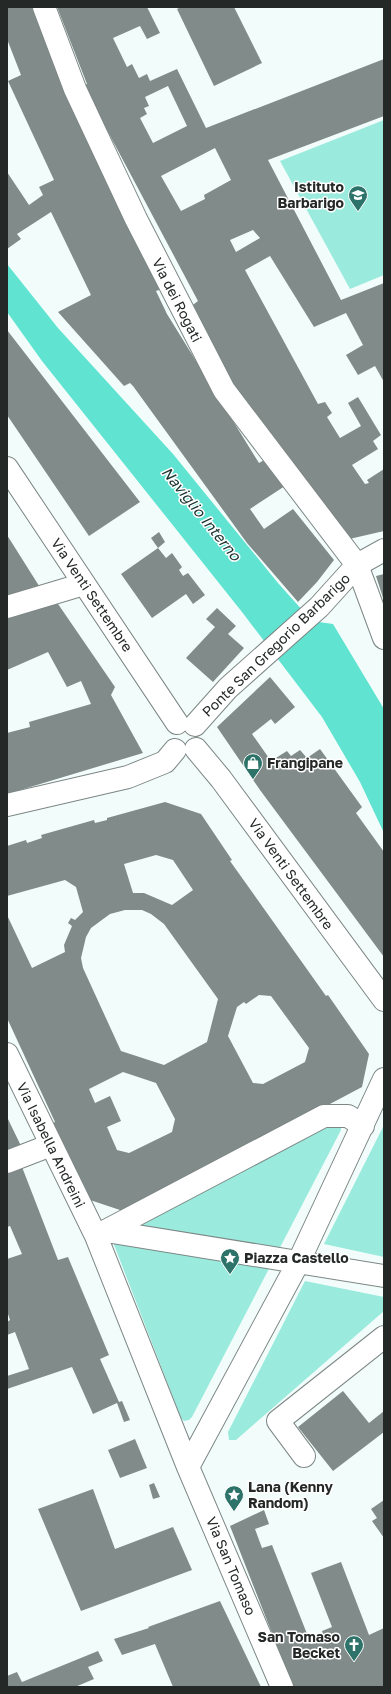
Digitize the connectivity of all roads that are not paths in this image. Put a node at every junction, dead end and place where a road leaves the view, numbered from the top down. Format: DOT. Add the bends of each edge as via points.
graph roads {
  1 [pos="44,7"];
  2 [pos="7,468"];
  3 [pos="384,550"];
  4 [pos="357,565"];
  5 [pos="84,584"];
  6 [pos="7,607"];
  7 [pos="384,638"];
  8 [pos="186,724"];
  9 [pos="196,749"];
  10 [pos="175,750"];
  11 [pos="7,805"];
  12 [pos="384,1000"];
  13 [pos="7,1054"];
  14 [pos="384,1079"];
  15 [pos="363,1126"];
  16 [pos="51,1145"];
  17 [pos="7,1162"];
  18 [pos="101,1233"];
  19 [pos="299,1261"];
  20 [pos="384,1276"];
  21 [pos="384,1337"];
  22 [pos="304,1456"];
  23 [pos="188,1467"];
  24 [pos="282,1687"];
  1 -- 4 [label="street, Via dei Rogati" via="75,89 132,212 224,390"];
  2 -- 5 [label="street, Via Venti Settembre"];
  3 -- 4 [label="street, Ponte San Gregorio Barbarigo"];
  4 -- 7 [label="street, Via dei Rogati"];
  4 -- 8 [label="street, Ponte San Gregorio Barbarigo" via="310,615"];
  5 -- 6 [label="street"];
  5 -- 8 [label="street, Via Venti Settembre"];
  8 -- 9 [label="street, Via Venti Settembre" via="199,729 201,739"];
  8 -- 10 [label="street" via="173,726 169,736 171,746"];
  9 -- 10 [label="street" via="188,753"];
  9 -- 12 [label="street, Via Venti Settembre" via="221,779"];
  10 -- 11 [label="street" via="165,762 142,773"];
  13 -- 16 [label="street, Via Isabella Andreini"];
  14 -- 15 [label="street"];
  15 -- 18 [label="street" via="348,1116 324,1116"];
  15 -- 19 [label="street"];
  16 -- 17 [label="street"];
  16 -- 18 [label="street, Via Isabella Andreini"];
  18 -- 19 [label="street"];
  18 -- 23 [label="street"];
  19 -- 20 [label="street"];
  19 -- 23 [label="street"];
  21 -- 22 [label="street" via="278,1421"];
  23 -- 24 [label="street, Via San Tomaso"];
}
